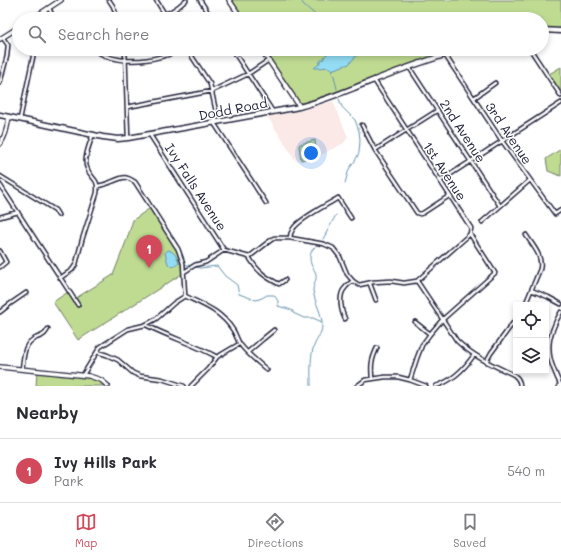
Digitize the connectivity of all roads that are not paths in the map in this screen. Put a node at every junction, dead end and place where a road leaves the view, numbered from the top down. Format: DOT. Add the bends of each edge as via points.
graph roads {
  1 [pos="109,0"];
  2 [pos="156,0"];
  3 [pos="186,0"];
  4 [pos="200,0"];
  5 [pos="229,0"];
  6 [pos="59,1"];
  7 [pos="49,8"];
  8 [pos="43,12"];
  9 [pos="51,12"];
  10 [pos="115,12"];
  11 [pos="163,12"];
  12 [pos="170,12"];
  13 [pos="208,12"];
  14 [pos="237,12"];
  15 [pos="549,30"];
  16 [pos="12,31"];
  17 [pos="561,31"];
  18 [pos="1,38"];
  19 [pos="32,56"];
  20 [pos="106,56"];
  21 [pos="126,56"];
  22 [pos="164,56"];
  23 [pos="192,56"];
  24 [pos="236,56"];
  25 [pos="266,56"];
  26 [pos="439,56"];
  27 [pos="446,56"];
  28 [pos="535,56"];
  29 [pos="126,60"];
  30 [pos="269,60"];
  31 [pos="409,67"];
  32 [pos="248,74"];
  33 [pos="374,80"];
  34 [pos="0,83"];
  35 [pos="495,83"];
  36 [pos="212,91"];
  37 [pos="561,96"];
  38 [pos="474,98"];
  39 [pos="561,103"];
  40 [pos="127,107"];
  41 [pos="300,107"];
  42 [pos="438,110"];
  43 [pos="273,112"];
  44 [pos="0,115"];
  45 [pos="9,117"];
  46 [pos="20,120"];
  47 [pos="214,123"];
  48 [pos="362,125"];
  49 [pos="406,130"];
  50 [pos="93,134"];
  51 [pos="150,135"];
  52 [pos="128,138"];
  53 [pos="502,141"];
  54 [pos="0,144"];
  55 [pos="375,150"];
  56 [pos="471,161"];
  57 [pos="0,176"];
  58 [pos="530,180"];
  59 [pos="440,181"];
  60 [pos="0,185"];
  61 [pos="98,186"];
  62 [pos="449,196"];
  63 [pos="266,203"];
  64 [pos="500,206"];
  65 [pos="561,210"];
  66 [pos="18,212"];
  67 [pos="58,215"];
  68 [pos="0,217"];
  69 [pos="351,218"];
  70 [pos="482,222"];
  71 [pos="470,234"];
  72 [pos="526,235"];
  73 [pos="290,238"];
  74 [pos="224,250"];
  75 [pos="0,251"];
  76 [pos="249,258"];
  77 [pos="0,267"];
  78 [pos="183,272"];
  79 [pos="60,278"];
  80 [pos="285,280"];
  81 [pos="353,281"];
  82 [pos="417,281"];
  83 [pos="370,284"];
  84 [pos="531,290"];
  85 [pos="26,294"];
  86 [pos="185,296"];
  87 [pos="376,300"];
  88 [pos="526,302"];
  89 [pos="561,304"];
  90 [pos="78,305"];
  91 [pos="0,312"];
  92 [pos="561,312"];
  93 [pos="345,320"];
  94 [pos="442,320"];
  95 [pos="415,322"];
  96 [pos="513,322"];
  97 [pos="145,324"];
  98 [pos="48,329"];
  99 [pos="274,330"];
  100 [pos="430,334"];
  101 [pos="239,343"];
  102 [pos="377,348"];
  103 [pos="97,352"];
  104 [pos="248,352"];
  105 [pos="474,355"];
  106 [pos="217,357"];
  107 [pos="486,362"];
  108 [pos="0,367"];
  109 [pos="22,370"];
  110 [pos="267,370"];
  111 [pos="82,376"];
  112 [pos="372,379"];
  113 [pos="410,380"];
  114 [pos="108,386"];
  115 [pos="184,386"];
  116 [pos="191,386"];
  117 [pos="357,386"];
  118 [pos="426,386"];
  119 [pos="436,386"];
  120 [pos="520,386"];
  121 [pos="560,386"];
  1 -- 10 [label="street"];
  2 -- 11 [label="street"];
  3 -- 12 [label="street"];
  4 -- 13 [label="street"];
  5 -- 14 [label="street"];
  6 -- 7 [label="street"];
  7 -- 8 [label="street"];
  7 -- 9 [label="street"];
  15 -- 17 [label="main road"];
  16 -- 18 [label="street"];
  18 -- 34 [label="street" via="8,45"];
  19 -- 46 [label="street"];
  20 -- 29 [label="street"];
  21 -- 29 [label="street"];
  22 -- 29 [label="street"];
  23 -- 36 [label="street"];
  24 -- 32 [label="street"];
  25 -- 30 [label="street"];
  26 -- 31 [label="main road, Dodd Road"];
  27 -- 38 [label="street, 3rd Avenue"];
  28 -- 37 [label="street"];
  29 -- 40 [label="street"];
  30 -- 32 [label="street"];
  30 -- 41 [label="street"];
  31 -- 33 [label="main road, Dodd Road"];
  31 -- 42 [label="street, 2nd Avenue"];
  32 -- 36 [label="street"];
  32 -- 43 [label="street"];
  33 -- 41 [label="main road, Dodd Road"];
  33 -- 49 [label="street, 1st Avenue"];
  35 -- 38 [label="street"];
  36 -- 40 [label="street"];
  36 -- 47 [label="street" via="217,116"];
  38 -- 53 [label="street, 3rd Avenue"];
  39 -- 53 [label="street"];
  40 -- 52 [label="street"];
  41 -- 43 [label="main road, Dodd Road"];
  42 -- 49 [label="street"];
  42 -- 56 [label="street, 2nd Avenue"];
  43 -- 47 [label="main road, Dodd Road"];
  44 -- 45 [label="main road, Dodd Road"];
  45 -- 46 [label="main road, Dodd Road"];
  45 -- 54 [label="street"];
  46 -- 50 [label="main road, Dodd Road"];
  47 -- 51 [label="main road, Dodd Road"];
  47 -- 63 [label="street"];
  48 -- 55 [label="street"];
  49 -- 55 [label="street"];
  49 -- 59 [label="street, 1st Avenue"];
  50 -- 52 [label="main road, Dodd Road"];
  50 -- 61 [label="street" via="87,150 86,164"];
  51 -- 52 [label="main road, Dodd Road"];
  51 -- 74 [label="street, Ivy Falls Avenue"];
  53 -- 56 [label="street"];
  53 -- 58 [label="street, 3rd Avenue"];
  55 -- 62 [label="street" via="417,213 423,213"];
  56 -- 59 [label="street"];
  56 -- 64 [label="street, 2nd Avenue"];
  57 -- 67 [label="street" via="55,210"];
  58 -- 64 [label="street"];
  58 -- 65 [label="street, 3rd Avenue" via="555,214"];
  59 -- 62 [label="street, 1st Avenue"];
  60 -- 66 [label="street"];
  61 -- 78 [label="street" via="128,177 135,182 178,248"];
  61 -- 79 [label="street" via="76,264"];
  62 -- 71 [label="street, 1st Avenue" via="471,228"];
  64 -- 70 [label="street"];
  66 -- 68 [label="street"];
  66 -- 79 [label="street"];
  69 -- 73 [label="street" via="338,198 305,218 290,233"];
  71 -- 82 [label="street"];
  71 -- 94 [label="street, 1st Avenue" via="495,273"];
  72 -- 84 [label="street" via="539,255 541,263"];
  73 -- 76 [label="street" via="274,238"];
  73 -- 81 [label="street" via="333,248"];
  74 -- 76 [label="street"];
  74 -- 78 [label="street" via="206,262"];
  75 -- 77 [label="street" via="6,262"];
  76 -- 80 [label="street" via="260,272 269,278 279,284"];
  78 -- 86 [label="street"];
  79 -- 90 [label="street"];
  81 -- 83 [label="street" via="359,285"];
  81 -- 93 [label="street" via="344,289 341,296"];
  82 -- 83 [label="street"];
  82 -- 94 [label="street"];
  83 -- 87 [label="street"];
  84 -- 88 [label="street"];
  84 -- 89 [label="street"];
  85 -- 91 [label="street"];
  86 -- 97 [label="street" via="156,319"];
  86 -- 101 [label="street" via="216,311 234,331"];
  92 -- 121 [label="street" via="552,329 549,347 552,366"];
  94 -- 100 [label="street"];
  94 -- 105 [label="street" via="457,341"];
  95 -- 100 [label="street"];
  96 -- 107 [label="street"];
  97 -- 103 [label="street" via="128,330 100,347"];
  97 -- 106 [label="street"];
  98 -- 109 [label="street" via="44,336 32,340 26,346"];
  99 -- 104 [label="street"];
  100 -- 113 [label="street" via="422,345"];
  101 -- 104 [label="street"];
  101 -- 106 [label="street"];
  102 -- 112 [label="street" via="371,365"];
  103 -- 111 [label="street"];
  103 -- 115 [label="street" via="118,360 140,376"];
  104 -- 110 [label="street"];
  105 -- 107 [label="street"];
  105 -- 119 [label="street" via="460,372"];
  106 -- 116 [label="street"];
  107 -- 120 [label="street" via="517,377"];
  108 -- 109 [label="street"];
  109 -- 111 [label="street"];
  111 -- 114 [label="street" via="96,378"];
  112 -- 113 [label="street" via="398,377"];
  112 -- 117 [label="street" via="365,380"];
  113 -- 118 [label="street"];
}
